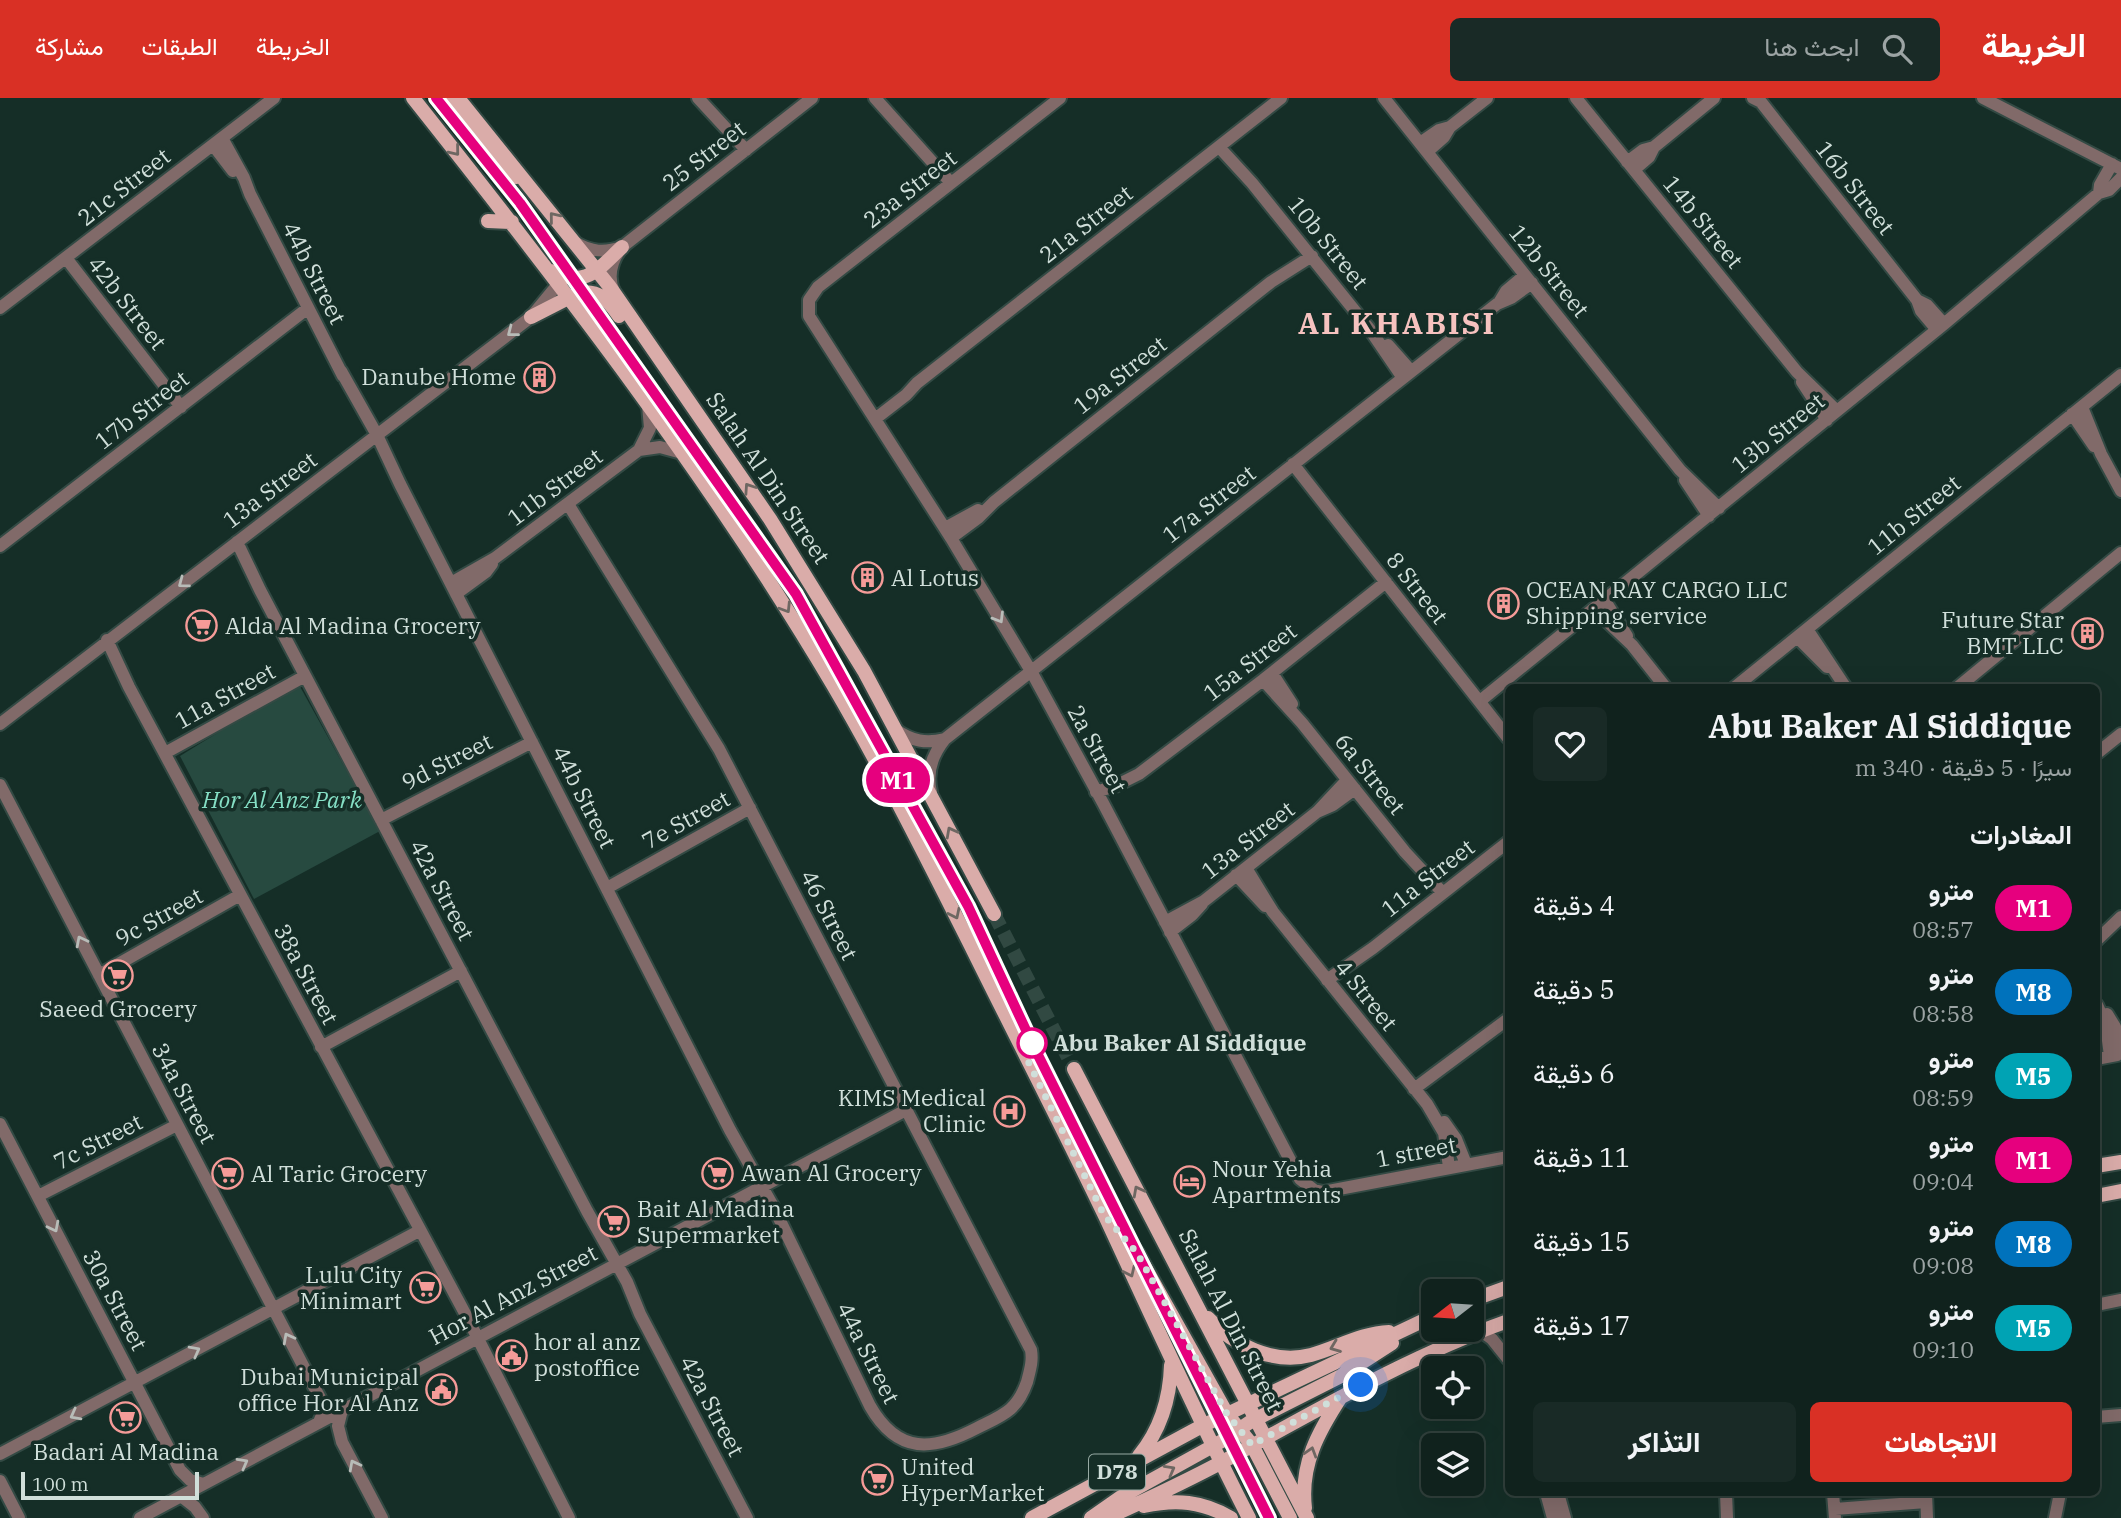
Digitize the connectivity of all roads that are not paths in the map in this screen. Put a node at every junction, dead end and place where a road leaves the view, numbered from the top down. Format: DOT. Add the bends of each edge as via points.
graph roads {
  1 [pos="274,98"];
  2 [pos="413,98"];
  3 [pos="443,98"];
  4 [pos="458,98"];
  5 [pos="812,98"];
  6 [pos="875,98"];
  7 [pos="882,98"];
  8 [pos="1060,98"];
  9 [pos="1281,98"];
  10 [pos="1384,98"];
  11 [pos="1487,98"];
  12 [pos="1576,98"];
  13 [pos="1714,98"];
  14 [pos="1983,98"];
  15 [pos="1758,99"];
  16 [pos="702,103"];
  17 [pos="890,113"];
  18 [pos="218,141"];
  19 [pos="1223,144"];
  20 [pos="1423,148"];
  21 [pos="742,153"];
  22 [pos="1630,166"];
  23 [pos="2116,167"];
  24 [pos="2121,178"];
  25 [pos="524,180"];
  26 [pos="947,186"];
  27 [pos="2099,193"];
  28 [pos="488,221"];
  29 [pos="512,222"];
  30 [pos="575,242"];
  31 [pos="622,247"];
  32 [pos="1308,252"];
  33 [pos="66,258"];
  34 [pos="597,270"];
  35 [pos="554,277"];
  36 [pos="1529,279"];
  37 [pos="615,295"];
  38 [pos="570,298"];
  39 [pos="0,308"];
  40 [pos="308,308"];
  41 [pos="531,317"];
  42 [pos="813,323"];
  43 [pos="1940,327"];
  44 [pos="1407,374"];
  45 [pos="2121,375"];
  46 [pos="648,404"];
  47 [pos="181,407"];
  48 [pos="2077,410"];
  49 [pos="872,415"];
  50 [pos="1832,416"];
  51 [pos="702,420"];
  52 [pos="375,437"];
  53 [pos="639,450"];
  54 [pos="682,453"];
  55 [pos="1293,464"];
  56 [pos="2121,491"];
  57 [pos="568,503"];
  58 [pos="1714,512"];
  59 [pos="948,533"];
  60 [pos="234,544"];
  61 [pos="0,546"];
  62 [pos="2121,553"];
  63 [pos="2121,562"];
  64 [pos="2105,569"];
  65 [pos="1386,582"];
  66 [pos="453,588"];
  67 [pos="1600,606"];
  68 [pos="1802,633"];
  69 [pos="105,642"];
  70 [pos="1031,671"];
  71 [pos="305,676"];
  72 [pos="1267,677"];
  73 [pos="1663,684"];
  74 [pos="1739,684"];
  75 [pos="1843,684"];
  76 [pos="1962,684"];
  77 [pos="1480,701"];
  78 [pos="0,724"];
  79 [pos="896,730"];
  80 [pos="1505,733"];
  81 [pos="2121,734"];
  82 [pos="945,739"];
  83 [pos="532,742"];
  84 [pos="2100,751"];
  85 [pos="165,753"];
  86 [pos="1351,784"];
  87 [pos="0,785"];
  88 [pos="932,796"];
  89 [pos="1100,797"];
  90 [pos="750,808"];
  91 [pos="381,820"];
  92 [pos="1505,844"];
  93 [pos="1241,872"];
  94 [pos="607,888"];
  95 [pos="240,895"];
  96 [pos="1439,896"];
  97 [pos="994,914"];
  98 [pos="2121,917"];
  99 [pos="1167,927"];
  100 [pos="2101,932"];
  101 [pos="461,971"];
  102 [pos="99,975"];
  103 [pos="1331,984"];
  104 [pos="2100,1008"];
  105 [pos="2100,1011"];
  106 [pos="1505,1021"];
  107 [pos="321,1047"];
  108 [pos="2121,1048"];
  109 [pos="2109,1056"];
  110 [pos="1074,1069"];
  111 [pos="1420,1096"];
  112 [pos="906,1110"];
  113 [pos="0,1124"];
  114 [pos="177,1125"];
  115 [pos="1505,1158"];
  116 [pos="2121,1162"];
  117 [pos="1466,1164"];
  118 [pos="2100,1165"];
  119 [pos="1449,1167"];
  120 [pos="759,1188"];
  121 [pos="1332,1191"];
  122 [pos="2121,1191"];
  123 [pos="2100,1195"];
  124 [pos="38,1196"];
  125 [pos="1104,1215"];
  126 [pos="419,1231"];
  127 [pos="613,1265"];
  128 [pos="1505,1288"];
  129 [pos="1484,1296"];
  130 [pos="2121,1300"];
  131 [pos="2100,1304"];
  132 [pos="1199,1308"];
  133 [pos="273,1309"];
  134 [pos="1421,1322"];
  135 [pos="1505,1322"];
  136 [pos="1406,1329"];
  137 [pos="1484,1330"];
  138 [pos="1484,1333"];
  139 [pos="475,1340"];
  140 [pos="1454,1342"];
  141 [pos="1505,1355"];
  142 [pos="1032,1357"];
  143 [pos="1171,1360"];
  144 [pos="135,1383"];
  145 [pos="1342,1395"];
  146 [pos="1249,1403"];
  147 [pos="342,1410"];
  148 [pos="1227,1414"];
  149 [pos="2121,1415"];
  150 [pos="2100,1417"];
  151 [pos="1256,1419"];
  152 [pos="319,1422"];
  153 [pos="1202,1426"];
  154 [pos="1239,1430"];
  155 [pos="1266,1438"];
  156 [pos="1252,1445"];
  157 [pos="1213,1446"];
  158 [pos="0,1454"];
  159 [pos="1135,1462"];
  160 [pos="1221,1462"];
  161 [pos="0,1481"];
  162 [pos="203,1484"];
  163 [pos="181,1496"];
  164 [pos="1547,1496"];
  165 [pos="1559,1496"];
  166 [pos="1726,1496"];
  167 [pos="1833,1496"];
  168 [pos="1926,1497"];
  169 [pos="1835,1514"];
  170 [pos="1112,1516"];
  171 [pos="19,1517"];
  172 [pos="1306,1517"];
  173 [pos="140,1518"];
  174 [pos="203,1518"];
  175 [pos="382,1518"];
  176 [pos="569,1518"];
  177 [pos="747,1518"];
  178 [pos="1032,1518"];
  179 [pos="1091,1518"];
  180 [pos="1231,1518"];
  181 [pos="1249,1518"];
  182 [pos="1290,1518"];
  183 [pos="1553,1518"];
  184 [pos="1565,1518"];
  185 [pos="1727,1518"];
  186 [pos="1927,1518"];
  1 -- 18 [label="street, 21c Street"];
  2 -- 29 [label="main road, one-way"];
  3 -- 25 [label="main road" via="492,160"];
  4 -- 25 [label="main road, Salah Al Din Street"];
  5 -- 21 [label="street, 25 Street"];
  6 -- 17 [label="street"];
  7 -- 17 [label="street"];
  8 -- 26 [label="street, 23a Street"];
  9 -- 19 [label="street, 21a Street"];
  10 -- 20 [label="street, 12b Street"];
  11 -- 20 [label="street" via="1450,127 1439,130"];
  12 -- 22 [label="street, 14b Street"];
  13 -- 22 [label="street" via="1648,157"];
  14 -- 23 [label="street"];
  15 -- 43 [label="street, 16b Street" via="1917,300 1927,305"];
  16 -- 21 [label="street"];
  17 -- 26 [label="street"];
  18 -- 33 [label="street, 21c Street"];
  18 -- 40 [label="street, 44b Street"];
  19 -- 32 [label="street, 10b Street"];
  19 -- 49 [label="street, 21a Street"];
  20 -- 36 [label="street, 12b Street"];
  21 -- 31 [label="street, 25 Street"];
  22 -- 50 [label="street, 14b Street"];
  23 -- 27 [label="street, 13b Street"];
  24 -- 27 [label="street, 13b Street"];
  30 -- 25 [label="main road, Salah Al Din Street, one-way"];
  26 -- 42 [label="street, 23a Street" via="813,293 808,308"];
  27 -- 43 [label="street, 13b Street"];
  28 -- 29 [label="main road"];
  29 -- 35 [label="main road"];
  30 -- 31 [label="street" via="593,251"];
  30 -- 34 [label="main road, Salah Al Din Street"];
  31 -- 34 [label="main road"];
  31 -- 37 [label="street" via="611,270"];
  32 -- 44 [label="street, 10b Street"];
  32 -- 59 [label="street, 19a Street" via="994,502"];
  33 -- 39 [label="street, 21c Street"];
  33 -- 47 [label="street, 42b Street"];
  34 -- 35 [label="main road" via="584,278"];
  34 -- 37 [label="main road, Salah Al Din Street"];
  35 -- 38 [label="main road"];
  35 -- 41 [label="street, 13a Street"];
  36 -- 44 [label="street, 17a Street" via="1506,291 1500,302"];
  36 -- 58 [label="street, 12b Street"];
  37 -- 51 [label="main road, Salah Al Din Street"];
  38 -- 41 [label="main road"];
  38 -- 46 [label="main road"];
  38 -- 51 [label="main road" via="586,292 608,301 680,404"];
  40 -- 47 [label="street, 17b Street"];
  40 -- 52 [label="street, 44b Street"];
  41 -- 52 [label="street, 13a Street, one-way"];
  42 -- 49 [label="street, 2a Street"];
  43 -- 50 [label="street, 13b Street"];
  44 -- 55 [label="street, 17a Street"];
  45 -- 48 [label="street, 11b Street"];
  46 -- 53 [label="street" via="650,428"];
  46 -- 54 [label="main road"];
  47 -- 61 [label="street, 17b Street"];
  48 -- 56 [label="street"];
  48 -- 68 [label="street, 11b Street"];
  49 -- 59 [label="street, 2a Street"];
  50 -- 58 [label="street, 13b Street"];
  79 -- 51 [label="main road, Salah Al Din Street, one-way" via="802,569"];
  52 -- 60 [label="street, 13a Street"];
  52 -- 66 [label="street, 44b Street"];
  53 -- 54 [label="street" via="660,447"];
  53 -- 57 [label="street, 11b Street"];
  54 -- 125 [label="main road, one-way" via="776,592 869,747"];
  55 -- 65 [label="street, 8 Street"];
  55 -- 70 [label="street, 17a Street"];
  57 -- 66 [label="street, 11b Street"];
  57 -- 90 [label="street, 46 Street" via="702,720"];
  58 -- 67 [label="street, 13b Street"];
  59 -- 70 [label="street, 2a Street, one-way"];
  60 -- 69 [label="street, 13a Street, one-way"];
  60 -- 71 [label="street, 42a Street"];
  62 -- 64 [label="street"];
  63 -- 64 [label="street"];
  64 -- 76 [label="street"];
  65 -- 72 [label="street, 15a Street"];
  65 -- 77 [label="street, 8 Street"];
  66 -- 83 [label="street, 44b Street"];
  67 -- 73 [label="street"];
  67 -- 77 [label="street, 13b Street"];
  68 -- 74 [label="street, 11b Street"];
  68 -- 75 [label="street"];
  69 -- 78 [label="street, 13a Street"];
  69 -- 85 [label="street, 38a Street"];
  70 -- 82 [label="street, 17a Street"];
  70 -- 89 [label="street, 2a Street"];
  71 -- 85 [label="street, 11a Street"];
  71 -- 91 [label="street, 42a Street"];
  72 -- 86 [label="street, 6a Street"];
  72 -- 89 [label="street, 15a Street" via="1124,790"];
  77 -- 80 [label="street, 8 Street"];
  79 -- 82 [label="street" via="924,742"];
  79 -- 88 [label="main road, Salah Al Din Street"];
  81 -- 84 [label="street"];
  82 -- 88 [label="street, 17a Street" via="932,760"];
  83 -- 91 [label="street, 9d Street"];
  83 -- 94 [label="street, 44b Street"];
  85 -- 95 [label="street, 38a Street"];
  86 -- 93 [label="street, 13a Street"];
  86 -- 96 [label="street, 6a Street"];
  102 -- 87 [label="street, 34a Street, one-way"];
  97 -- 88 [label="main road, Salah Al Din Street, one-way"];
  89 -- 99 [label="street, 2a Street"];
  90 -- 94 [label="street, 7e Street"];
  90 -- 112 [label="street, 46 Street"];
  91 -- 101 [label="street, 42a Street"];
  92 -- 96 [label="street, 11a Street"];
  93 -- 99 [label="street, 13a Street"];
  93 -- 103 [label="street, 4 Street" via="1256,898 1273,912"];
  94 -- 120 [label="street, 44b Street"];
  95 -- 102 [label="street, 9c Street"];
  95 -- 107 [label="street, 38a Street"];
  96 -- 103 [label="street, 11a Street"];
  98 -- 100 [label="street"];
  99 -- 121 [label="street, 2a Street" via="1300,1180 1314,1190"];
  101 -- 107 [label="street"];
  101 -- 127 [label="street, 42a Street"];
  102 -- 114 [label="street, 34a Street"];
  103 -- 111 [label="street, 4 Street"];
  104 -- 108 [label="street" via="2111,1021"];
  105 -- 109 [label="street"];
  106 -- 111 [label="street" via="1454,1061"];
  107 -- 126 [label="street, 38a Street"];
  132 -- 110 [label="main road, Salah Al Din Street, one-way"];
  111 -- 117 [label="street, 4 Street" via="1452,1132"];
  111 -- 119 [label="street, 4 Street" via="1444,1133"];
  112 -- 120 [label="street, Hor Al Anz Street"];
  112 -- 142 [label="street, 46 Street"];
  113 -- 124 [label="street, 30a Street"];
  114 -- 124 [label="street, 7c Street"];
  114 -- 133 [label="street, 34a Street"];
  115 -- 117 [label="street, 1 street"];
  116 -- 118 [label="main road"];
  117 -- 119 [label="street, 1 street"];
  119 -- 121 [label="street, 1 street"];
  120 -- 127 [label="street, Hor Al Anz Street"];
  120 -- 142 [label="street, 44a Street" via="870,1406 882,1424 900,1438 943,1444 1008,1412 1023,1392"];
  122 -- 123 [label="main road"];
  124 -- 144 [label="street, 30a Street, one-way"];
  125 -- 143 [label="main road, one-way"];
  125 -- 148 [label="main road" via="1137,1253"];
  126 -- 133 [label="street"];
  126 -- 139 [label="street, 38a Street"];
  127 -- 139 [label="street, Hor Al Anz Street"];
  127 -- 177 [label="street, 42a Street"];
  128 -- 129 [label="main road"];
  130 -- 131 [label="street"];
  136 -- 132 [label="main road, one-way" via="1366,1336 1310,1355 1277,1357 1227,1335"];
  132 -- 146 [label="main road, Salah Al Din Street"];
  144 -- 133 [label="street, one-way"];
  152 -- 133 [label="street, 34a Street, one-way" via="321,1400"];
  134 -- 136 [label="main road, D78"];
  135 -- 137 [label="main road, D78"];
  136 -- 146 [label="main road, D78"];
  136 -- 151 [label="main road" via="1341,1376"];
  138 -- 141 [label="street"];
  139 -- 147 [label="street, Hor Al Anz Street"];
  139 -- 176 [label="street, 38a Street"];
  140 -- 145 [label="main road, D78"];
  143 -- 153 [label="main road"];
  143 -- 159 [label="main road" via="1163,1417"];
  144 -- 158 [label="street, one-way"];
  144 -- 162 [label="street, 30a Street" via="180,1470"];
  145 -- 155 [label="main road, D78"];
  172 -- 145 [label="main road, one-way" via="1310,1454"];
  146 -- 148 [label="main road, D78"];
  146 -- 151 [label="main road, Salah Al Din Street"];
  147 -- 152 [label="street, Hor Al Anz Street"];
  175 -- 147 [label="street, one-way" via="342,1442 338,1426"];
  148 -- 153 [label="main road, D78"];
  148 -- 154 [label="main road"];
  149 -- 150 [label="street"];
  151 -- 154 [label="main road"];
  151 -- 155 [label="main road, Salah Al Din Street"];
  162 -- 152 [label="street, Hor Al Anz Street, one-way"];
  153 -- 157 [label="main road"];
  153 -- 159 [label="main road, D78"];
  154 -- 156 [label="main road"];
  154 -- 157 [label="main road"];
  155 -- 156 [label="main road, D78"];
  155 -- 172 [label="main road, Salah Al Din Street"];
  156 -- 160 [label="main road, D78"];
  156 -- 182 [label="main road"];
  157 -- 160 [label="main road"];
  179 -- 157 [label="main road, one-way"];
  159 -- 178 [label="main road, D78"];
  160 -- 170 [label="main road, D78"];
  160 -- 181 [label="main road"];
  161 -- 171 [label="street"];
  162 -- 163 [label="street, Hor Al Anz Street"];
  163 -- 173 [label="street, Hor Al Anz Street"];
  163 -- 174 [label="street"];
  164 -- 183 [label="street"];
  165 -- 184 [label="street"];
  166 -- 185 [label="street"];
  167 -- 169 [label="street"];
  168 -- 169 [label="street"];
  168 -- 186 [label="street"];
  170 -- 180 [label="main road" via="1180,1502 1198,1503"];
}
